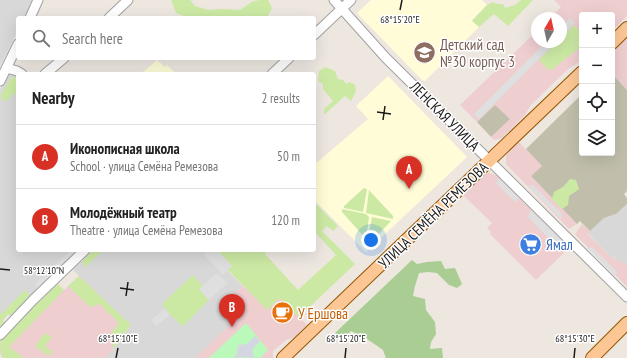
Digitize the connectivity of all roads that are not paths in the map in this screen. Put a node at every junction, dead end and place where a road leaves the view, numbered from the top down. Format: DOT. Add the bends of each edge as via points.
graph roads {
  1 [pos="38,0"];
  2 [pos="128,0"];
  3 [pos="334,0"];
  4 [pos="351,0"];
  5 [pos="342,9"];
  6 [pos="31,16"];
  7 [pos="111,16"];
  8 [pos="627,28"];
  9 [pos="316,33"];
  10 [pos="615,40"];
  11 [pos="16,48"];
  12 [pos="62,60"];
  13 [pos="287,60"];
  14 [pos="7,68"];
  15 [pos="19,72"];
  16 [pos="48,72"];
  17 [pos="274,72"];
  18 [pos="579,75"];
  19 [pos="0,81"];
  20 [pos="490,161"];
  21 [pos="83,252"];
  22 [pos="627,298"];
  23 [pos="627,323"];
  24 [pos="0,335"];
  25 [pos="283,358"];
  26 [pos="592,358"];
  1 -- 6 [label="street"];
  2 -- 7 [label="street"];
  3 -- 5 [label="street, ЛЕНСКАЯ УЛИЦА"];
  4 -- 5 [label="street"];
  5 -- 9 [label="street"];
  5 -- 20 [label="street, ЛЕНСКАЯ УЛИЦА" via="386,58"];
  8 -- 10 [label="main road"];
  11 -- 14 [label="street"];
  12 -- 16 [label="street"];
  13 -- 17 [label="street"];
  14 -- 15 [label="street"];
  14 -- 19 [label="street"];
  18 -- 20 [label="main road, УЛИЦА СЕМЁНА РЕМЕЗОВА"];
  20 -- 22 [label="street, ЛЕНСКАЯ УЛИЦА"];
  20 -- 25 [label="main road, УЛИЦА СЕМЁНА РЕМЕЗОВА"];
  21 -- 24 [label="street"];
  23 -- 26 [label="main road"];
}
